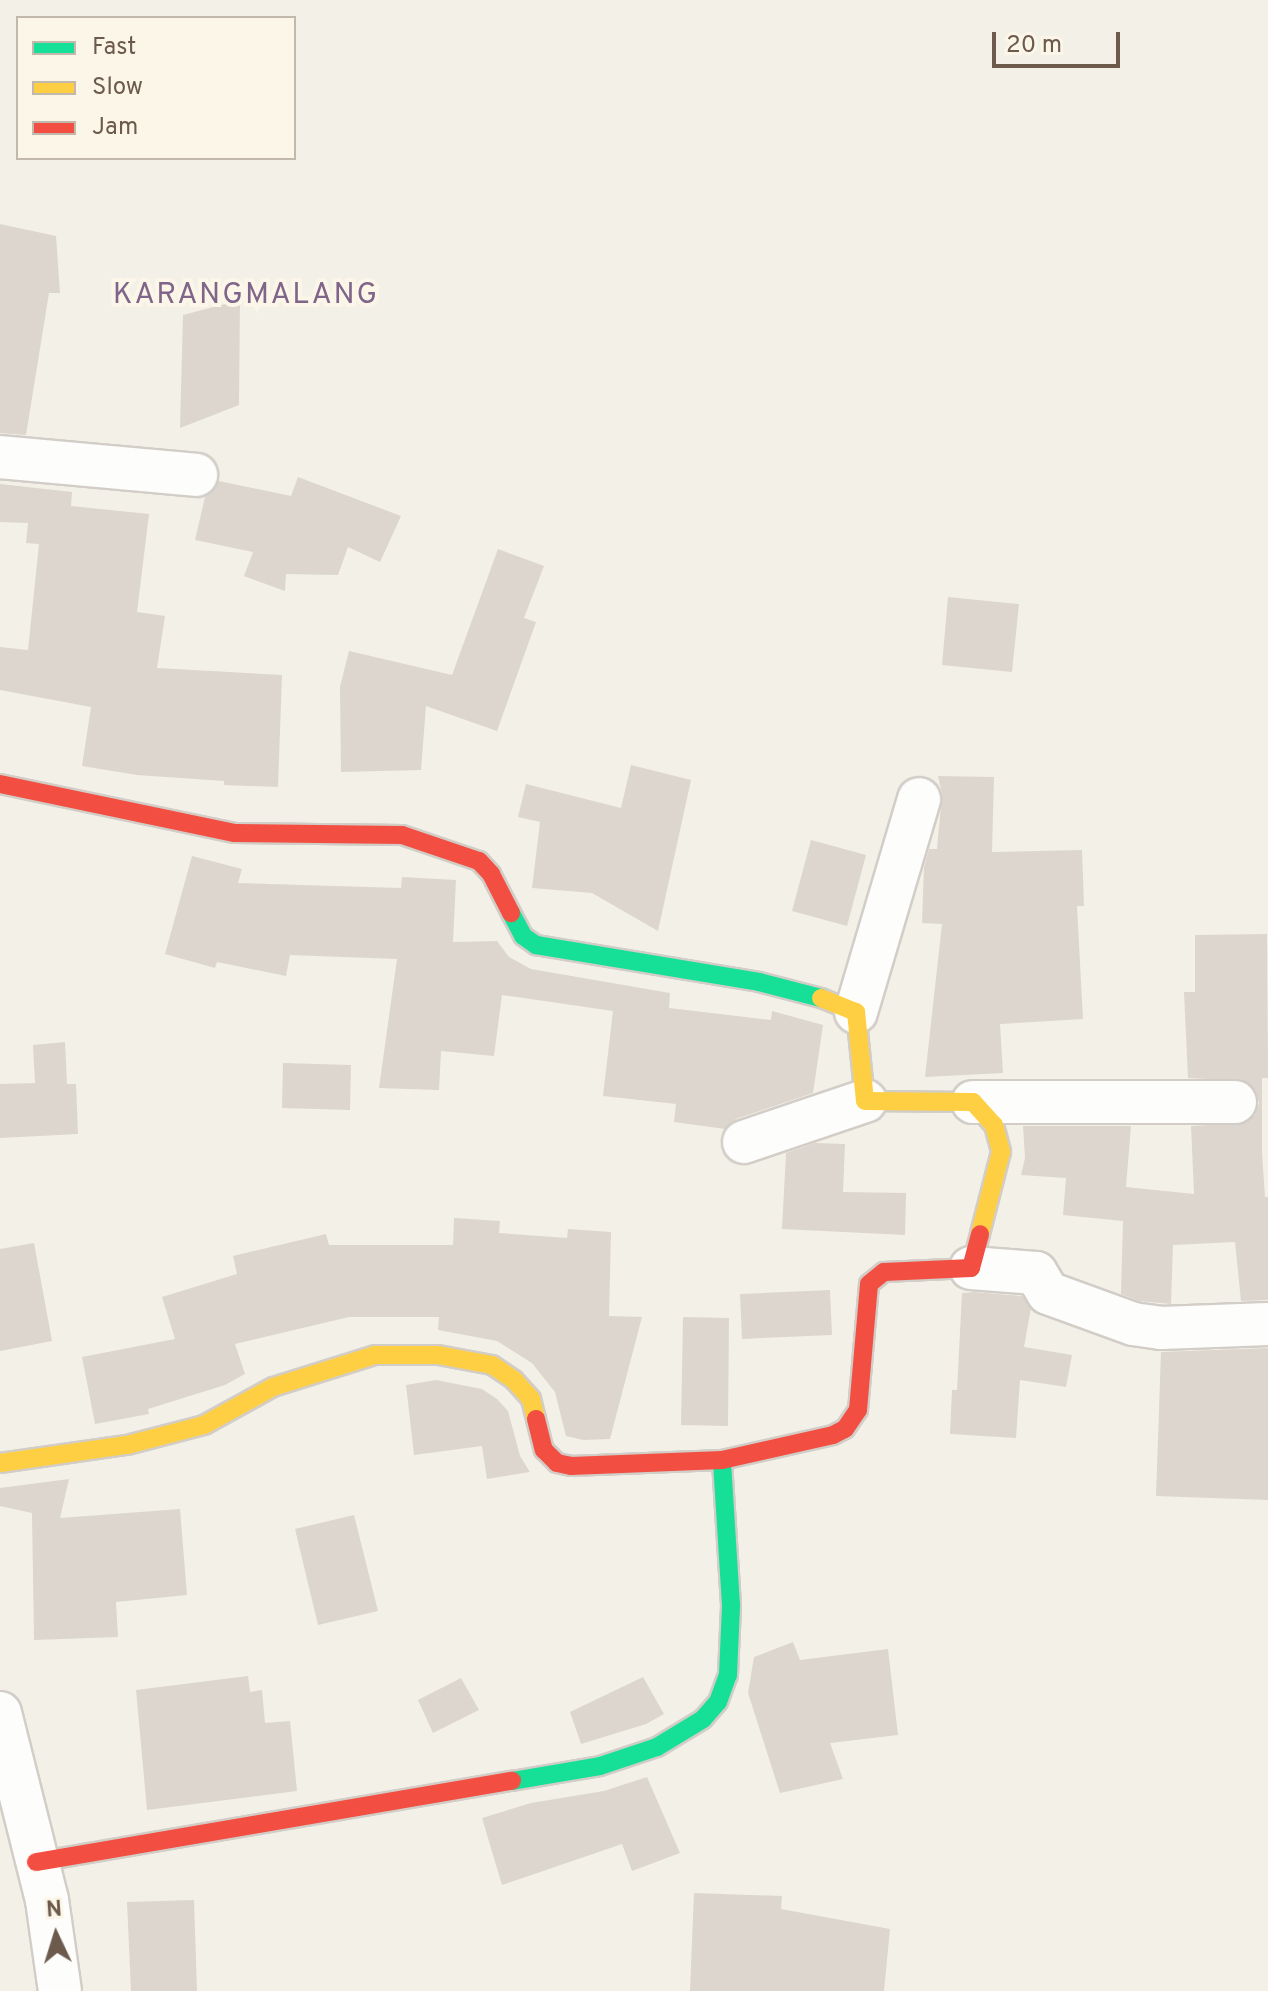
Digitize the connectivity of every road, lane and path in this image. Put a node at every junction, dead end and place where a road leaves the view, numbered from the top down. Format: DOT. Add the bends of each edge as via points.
graph roads {
  1 [pos="0,457"];
  2 [pos="196,475"];
  3 [pos="0,784"];
  4 [pos="919,799"];
  5 [pos="856,1012"];
  6 [pos="865,1101"];
  7 [pos="973,1102"];
  8 [pos="1235,1102"];
  9 [pos="744,1142"];
  10 [pos="971,1268"];
  11 [pos="1268,1324"];
  12 [pos="722,1460"];
  13 [pos="0,1463"];
  14 [pos="0,1713"];
  15 [pos="36,1862"];
  16 [pos="60,1991"];
  1 -- 2 [label="street"];
  3 -- 5 [label="street" via="235,833 402,835 479,861 523,936 536,945 759,982"];
  4 -- 5 [label="street"];
  5 -- 6 [label="street"];
  6 -- 7 [label="street"];
  6 -- 9 [label="street"];
  7 -- 8 [label="street"];
  7 -- 10 [label="street" via="994,1125 1001,1152"];
  10 -- 11 [label="street" via="1036,1273 1048,1293 1133,1324"];
  10 -- 12 [label="street" via="896,1270 874,1277 866,1294 860,1396 853,1421 833,1435"];
  12 -- 13 [label="street" via="557,1463 544,1450 531,1399 492,1365 438,1355 375,1355 273,1387 204,1425 127,1445"];
  12 -- 15 [label="street" via="731,1605 728,1675 718,1702 703,1719 657,1747 600,1766"];
  14 -- 15 [label="street"];
  15 -- 16 [label="street"];
}
